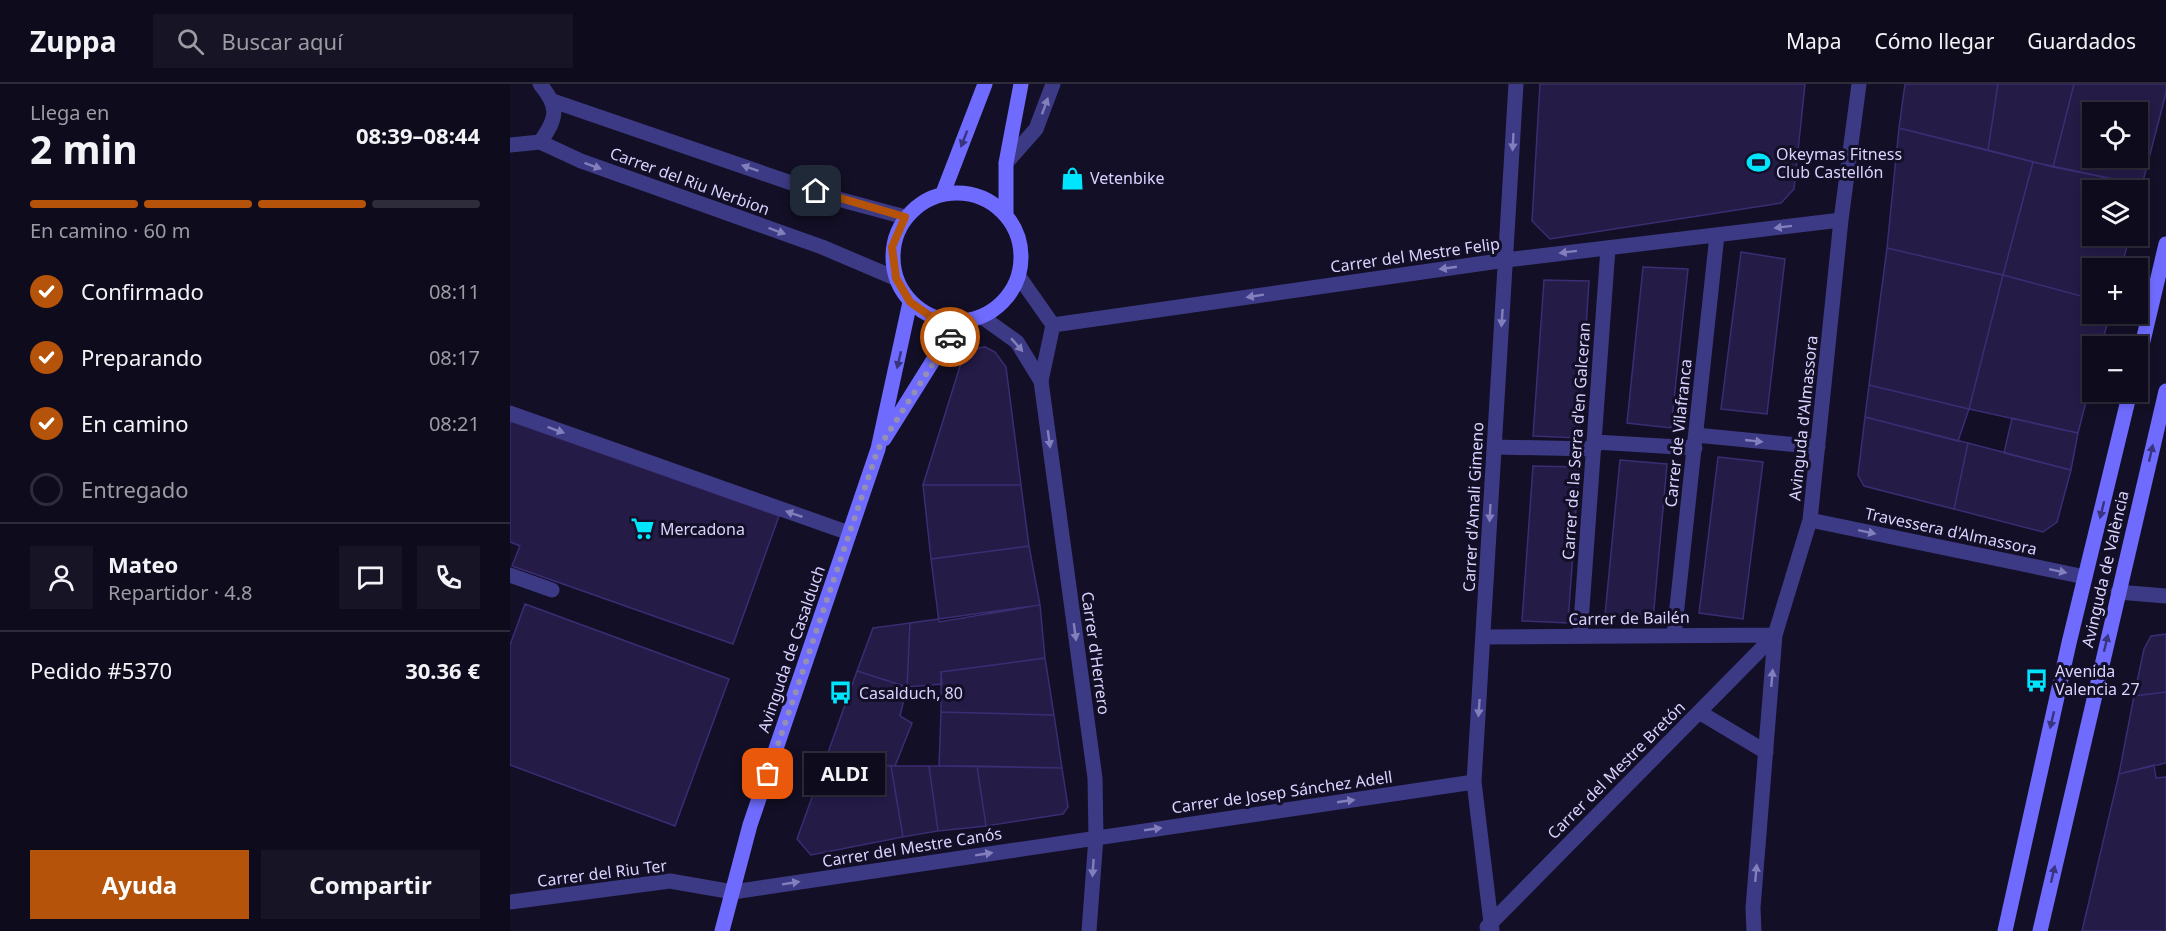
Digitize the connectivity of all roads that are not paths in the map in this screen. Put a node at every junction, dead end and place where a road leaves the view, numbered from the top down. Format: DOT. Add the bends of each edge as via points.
graph roads {
  1 [pos="540,84"];
  2 [pos="985,84"];
  3 [pos="1021,84"];
  4 [pos="1053,84"];
  5 [pos="1516,84"];
  6 [pos="1859,84"];
  7 [pos="553,100"];
  8 [pos="540,142"];
  9 [pos="510,145"];
  10 [pos="1006,163"];
  11 [pos="943,193"];
  12 [pos="1006,213"];
  13 [pos="905,217"];
  14 [pos="1841,220"];
  15 [pos="1717,235"];
  16 [pos="2166,244"];
  17 [pos="1608,248"];
  18 [pos="1506,260"];
  19 [pos="896,278"];
  20 [pos="1020,278"];
  21 [pos="910,302"];
  22 [pos="982,317"];
  23 [pos="961,322"];
  24 [pos="1053,325"];
  25 [pos="2144,336"];
  26 [pos="1041,381"];
  27 [pos="2166,391"];
  28 [pos="2128,402"];
  29 [pos="510,413"];
  30 [pos="1695,441"];
  31 [pos="1594,446"];
  32 [pos="1494,447"];
  33 [pos="1818,447"];
  34 [pos="878,449"];
  35 [pos="1810,520"];
  36 [pos="849,533"];
  37 [pos="510,575"];
  38 [pos="2085,577"];
  39 [pos="552,590"];
  40 [pos="2118,592"];
  41 [pos="2166,596"];
  42 [pos="1674,635"];
  43 [pos="1775,635"];
  44 [pos="1580,636"];
  45 [pos="1483,637"];
  46 [pos="1699,712"];
  47 [pos="1766,752"];
  48 [pos="1474,782"];
  49 [pos="1095,837"];
  50 [pos="733,892"];
  51 [pos="510,902"];
  52 [pos="1489,928"];
  53 [pos="722,931"];
  54 [pos="1089,931"];
  55 [pos="1754,931"];
  56 [pos="2005,931"];
  57 [pos="2040,931"];
  1 -- 7 [label="street"];
  2 -- 11 [label="main road, one-way"];
  3 -- 10 [label="main road"];
  10 -- 4 [label="street, one-way" via="1036,129"];
  5 -- 18 [label="street, Carrer d'Amali Gimeno, one-way"];
  6 -- 14 [label="street, Avinguda d'Almassora"];
  7 -- 8 [label="street" via="554,123"];
  13 -- 7 [label="street, Carrer del Riu Nerbion, one-way" via="838,199"];
  8 -- 9 [label="street"];
  8 -- 19 [label="street, Carrer del Riu Nerbion, one-way" via="581,161 822,247"];
  10 -- 12 [label="main road"];
  11 -- 12 [label="main road" via="977,194"];
  11 -- 13 [label="main road" via="922,202"];
  12 -- 20 [label="main road" via="1022,243"];
  13 -- 19 [label="main road" via="892,247"];
  14 -- 15 [label="street, Carrer del Mestre Felip, one-way"];
  14 -- 33 [label="street, Avinguda d'Almassora"];
  15 -- 17 [label="street, Carrer del Mestre Felip"];
  15 -- 30 [label="street, Carrer de Vilafranca"];
  16 -- 25 [label="main road"];
  17 -- 18 [label="street, Carrer del Mestre Felip, one-way"];
  17 -- 31 [label="street, Carrer de la Serra d'en Galceran"];
  18 -- 24 [label="street, Carrer del Mestre Felip, one-way"];
  18 -- 32 [label="street, Carrer d'Amali Gimeno, one-way"];
  19 -- 21 [label="main road"];
  20 -- 22 [label="main road" via="1006,302"];
  20 -- 24 [label="street"];
  21 -- 23 [label="main road" via="933,318"];
  21 -- 34 [label="main road, Avinguda de Casalduch, one-way"];
  22 -- 23 [label="main road"];
  22 -- 26 [label="street, Carrer d'Herrero, one-way" via="1017,342"];
  23 -- 34 [label="main road, Avinguda de Casalduch"];
  24 -- 26 [label="street, Carrer d'Herrero"];
  26 -- 49 [label="street, Carrer d'Herrero, one-way" via="1095,778"];
  40 -- 27 [label="main road, Avinguda de València, one-way"];
  28 -- 38 [label="main road, Avinguda de València, one-way"];
  29 -- 36 [label="street"];
  30 -- 31 [label="street"];
  30 -- 33 [label="street, one-way"];
  30 -- 42 [label="street, Carrer de Vilafranca"];
  31 -- 32 [label="street"];
  31 -- 44 [label="street, Carrer de la Serra d'en Galceran"];
  32 -- 45 [label="street, Carrer d'Amali Gimeno, one-way"];
  33 -- 35 [label="street, Avinguda d'Almassora"];
  34 -- 36 [label="main road, Avinguda de Casalduch"];
  35 -- 38 [label="street, Travessera d'Almassora, one-way"];
  35 -- 43 [label="street, Avinguda d'Almassora"];
  36 -- 50 [label="main road, Avinguda de Casalduch" via="750,825"];
  37 -- 39 [label="street"];
  38 -- 56 [label="main road, Avinguda de València, one-way"];
  40 -- 41 [label="street"];
  57 -- 40 [label="main road, Avinguda de València, one-way"];
  42 -- 43 [label="street, Carrer de Bailén"];
  42 -- 44 [label="street, Carrer de Bailén"];
  43 -- 46 [label="street, Carrer del Mestre Bretón"];
  47 -- 43 [label="street, Avinguda d'Almassora, one-way"];
  44 -- 45 [label="street, Carrer de Bailén"];
  45 -- 48 [label="street, Carrer d'Amali Gimeno, one-way"];
  46 -- 47 [label="street"];
  46 -- 52 [label="street, Carrer del Mestre Bretón"];
  55 -- 47 [label="street, Avinguda d'Almassora, one-way"];
  49 -- 48 [label="street, Carrer de Josep Sánchez Adell, one-way"];
  48 -- 52 [label="street, Carrer d'Amali Gimeno"];
  50 -- 49 [label="street, Carrer del Mestre Canós, one-way"];
  49 -- 54 [label="street, Carrer d'Herrero, one-way"];
  50 -- 51 [label="street, Carrer del Riu Ter" via="670,881"];
  50 -- 53 [label="main road, Avinguda de Casalduch"];
}
